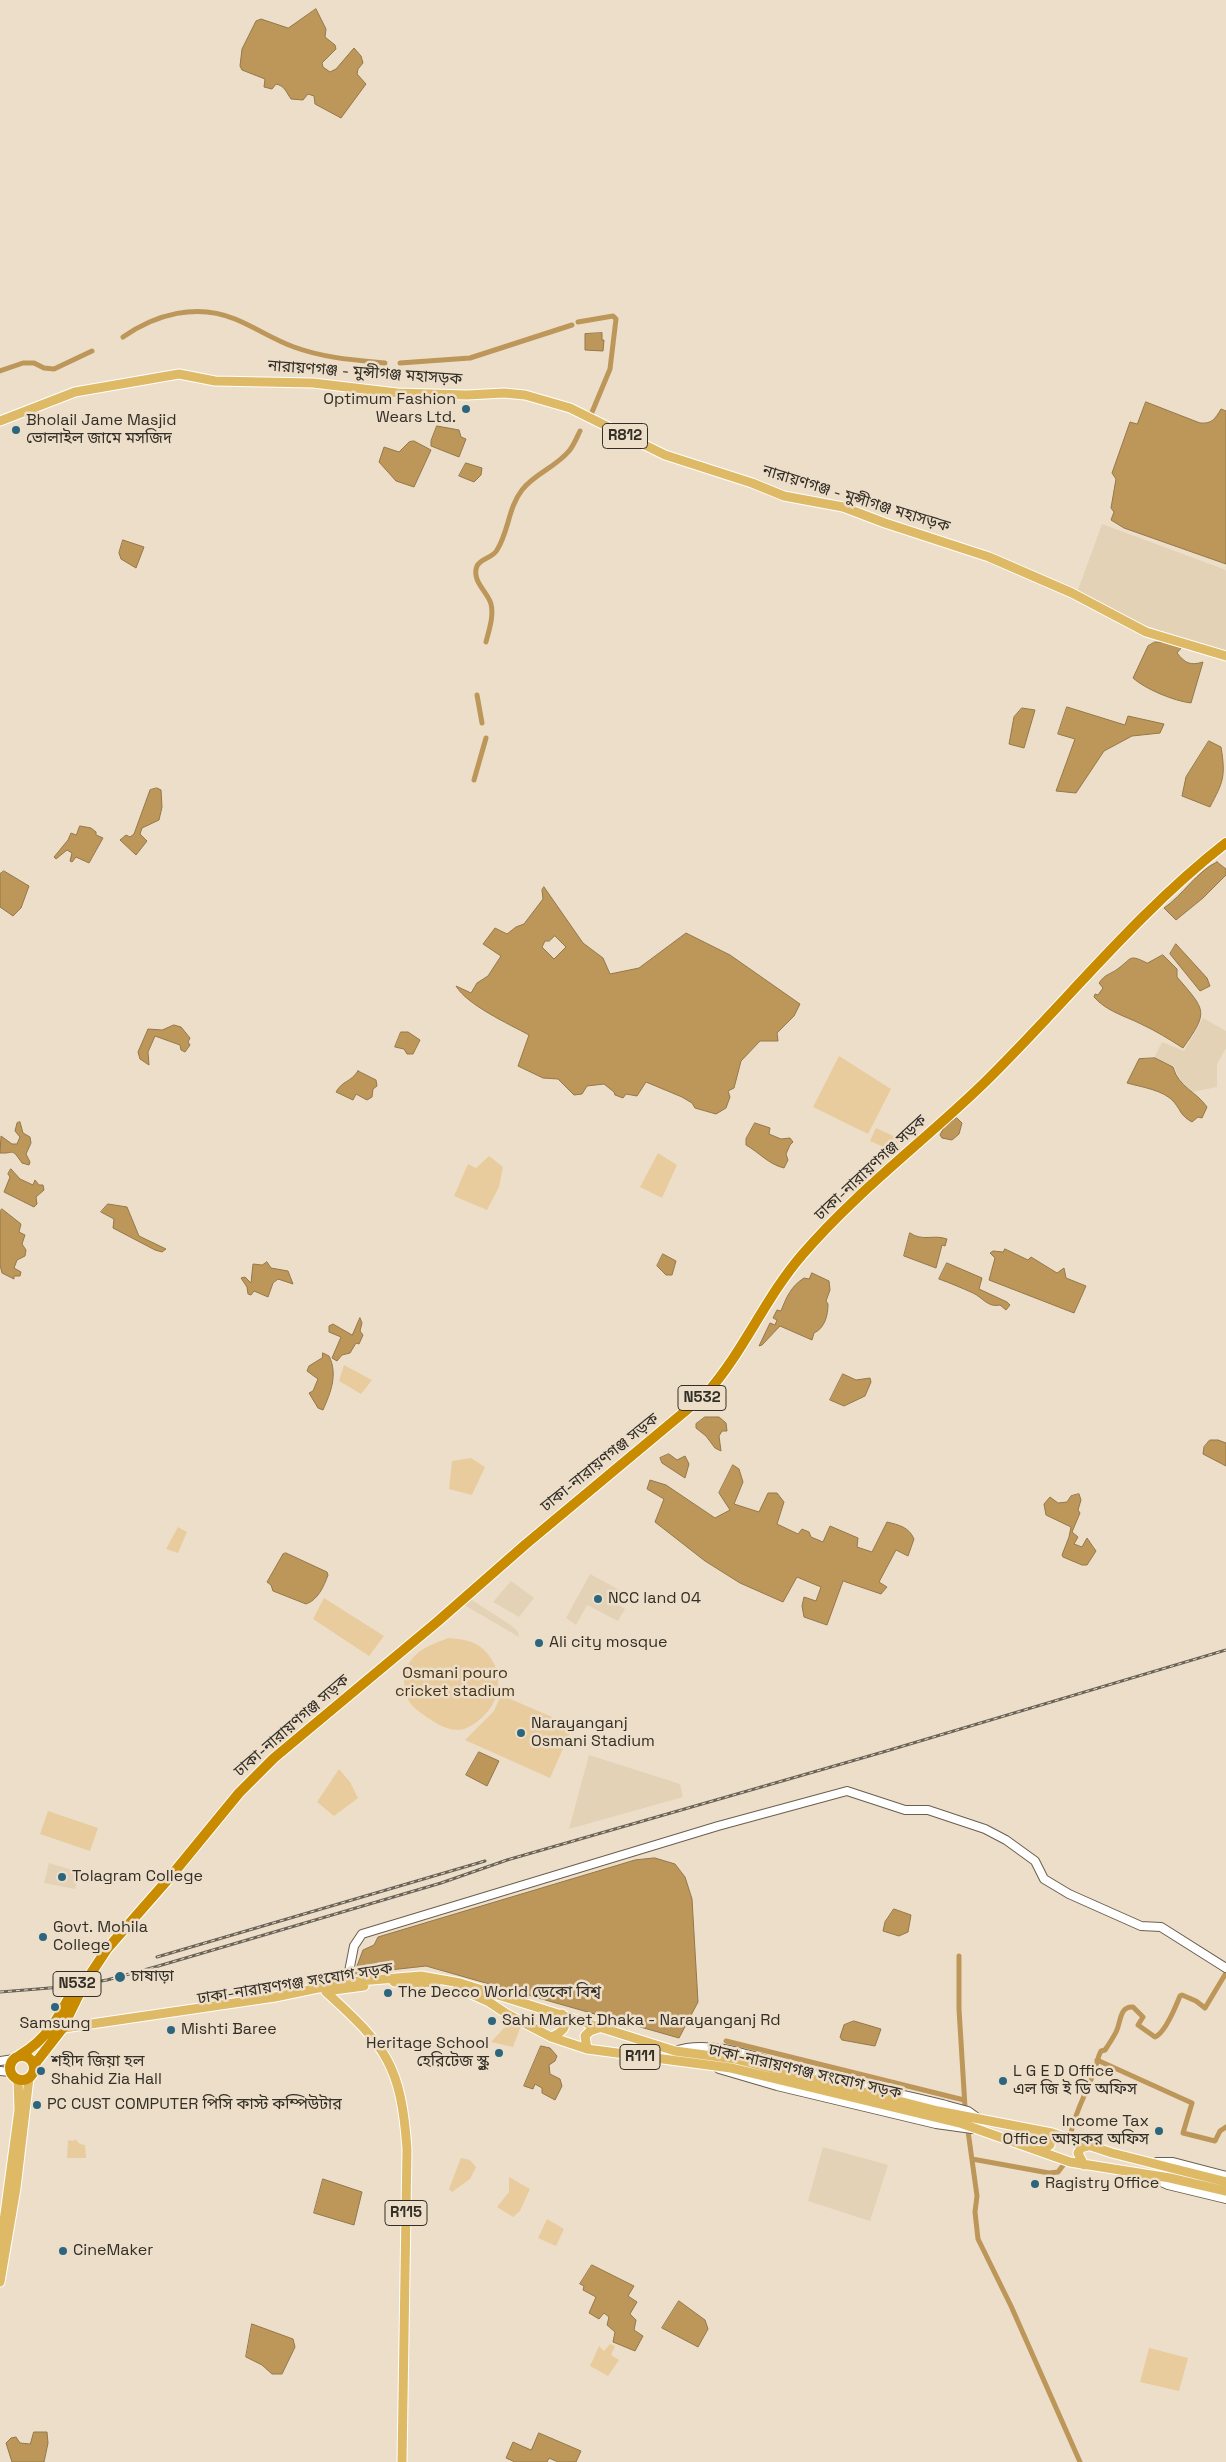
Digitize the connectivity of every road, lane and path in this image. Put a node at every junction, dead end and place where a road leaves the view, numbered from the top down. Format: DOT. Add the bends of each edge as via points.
graph roads {
  1 [pos="0,421"];
  2 [pos="1226,656"];
  3 [pos="1226,843"];
  4 [pos="1226,1968"];
  5 [pos="347,1982"];
  6 [pos="326,1992"];
  7 [pos="562,2014"];
  8 [pos="599,2028"];
  9 [pos="57,2031"];
  10 [pos="551,2037"];
  11 [pos="587,2049"];
  12 [pos="17,2057"];
  13 [pos="0,2061"];
  14 [pos="34,2065"];
  15 [pos="10,2074"];
  16 [pos="29,2078"];
  17 [pos="980,2124"];
  18 [pos="1052,2133"];
  19 [pos="1092,2144"];
  20 [pos="1040,2152"];
  21 [pos="1145,2161"];
  22 [pos="1084,2165"];
  23 [pos="1141,2173"];
  24 [pos="1226,2176"];
  25 [pos="1226,2182"];
  26 [pos="1226,2191"];
  27 [pos="1226,2199"];
  28 [pos="0,2251"];
  29 [pos="0,2282"];
  30 [pos="402,2462"];
  1 -- 2 [label="main road, নারায়ণগঞ্জ - মুন্সীগঞ্জ মহাসড়ক / R812" via="75,392 179,374 215,382 314,383 397,393 525,395 570,408 665,455 784,496 843,507 989,557 1072,593 1146,632"];
  3 -- 9 [label="highway, ঢাকা-নারায়ণগঞ্জ সড়ক / N532" via="1158,901 982,1085 883,1173 802,1255 776,1289 725,1374 707,1394 274,1758 239,1793 138,1914 104,1946 77,1984"];
  4 -- 5 [label="street" via="1161,1927 1140,1926 1053,1885 1044,1879 1035,1861 1006,1840 978,1826 928,1810 906,1810 847,1791 718,1826 362,1934 354,1946"];
  5 -- 7 [label="main road, ঢাকা-নারায়ণগঞ্জ সংযোগ সড়ক / R111" via="433,1977"];
  5 -- 9 [label="main road, ঢাকা-নারায়ণগঞ্জ সংযোগ সড়ক / R111" via="275,1997"];
  6 -- 9 [label="main road, ঢাকা-নারায়ণগঞ্জ সংযোগ সড়ক / R111" via="258,2005"];
  6 -- 10 [label="main road, ঢাকা-নারায়ণগঞ্জ সংযোগ সড়ক / R111" via="390,1982 445,1985 489,2002"];
  6 -- 30 [label="main road, R115" via="386,2054 395,2074 405,2117"];
  7 -- 8 [label="main road, ঢাকা-নারায়ণগঞ্জ সংযোগ সড়ক / R111"];
  7 -- 10 [label="main road" via="564,2028"];
  8 -- 11 [label="main road" via="586,2034"];
  8 -- 17 [label="main road, ঢাকা-নারায়ণগঞ্জ সংযোগ সড়ক / R111" via="675,2051 736,2059"];
  9 -- 12 [label="highway, ঢাকা-নারায়ণগঞ্জ সড়ক / N532"];
  9 -- 14 [label="highway, ঢাকা-নারায়ণগঞ্জ সড়ক / N532"];
  10 -- 11 [label="main road, ঢাকা-নারায়ণগঞ্জ সংযোগ সড়ক / R111"];
  11 -- 17 [label="main road, ঢাকা-নারায়ণগঞ্জ সংযোগ সড়ক / R111" via="710,2065"];
  12 -- 13 [label="street"];
  12 -- 14 [label="highway" via="27,2056"];
  12 -- 15 [label="highway" via="10,2066"];
  14 -- 16 [label="highway" via="34,2072"];
  15 -- 16 [label="highway"];
  15 -- 28 [label="main road" via="19,2110"];
  16 -- 29 [label="main road" via="16,2188"];
  17 -- 18 [label="main road, ঢাকা-নারায়ণগঞ্জ সংযোগ সড়ক / R111"];
  17 -- 20 [label="main road, ঢাকা-নারায়ণগঞ্জ সংযোগ সড়ক / R111"];
  18 -- 19 [label="main road, ঢাকা-নারায়ণগঞ্জ সংযোগ সড়ক / R111"];
  18 -- 20 [label="main road" via="1050,2145"];
  19 -- 21 [label="main road, ঢাকা-নারায়ণগঞ্জ সংযোগ সড়ক / R111"];
  19 -- 22 [label="main road" via="1081,2148 1078,2153"];
  20 -- 22 [label="main road, ঢাকা-নারায়ণগঞ্জ সংযোগ সড়ক / R111"];
  21 -- 24 [label="street" via="1173,2162"];
  21 -- 25 [label="main road, ঢাকা-নারায়ণগঞ্জ সংযোগ সড়ক / R111"];
  22 -- 23 [label="main road, ঢাকা-নারায়ণগঞ্জ সংযোগ সড়ক / R111"];
  23 -- 26 [label="main road, ঢাকা-নারায়ণগঞ্জ সংযোগ সড়ক / R111"];
  23 -- 27 [label="street" via="1168,2185"];
}
